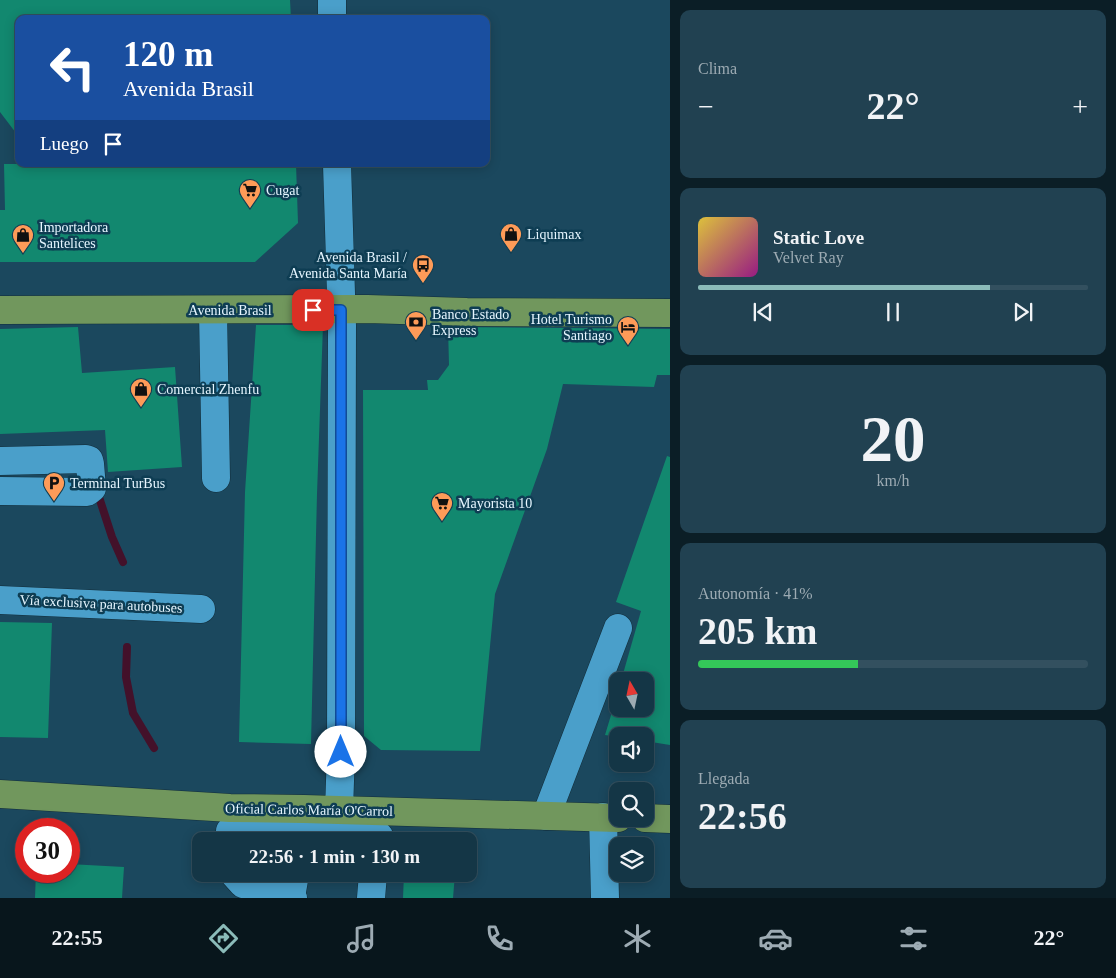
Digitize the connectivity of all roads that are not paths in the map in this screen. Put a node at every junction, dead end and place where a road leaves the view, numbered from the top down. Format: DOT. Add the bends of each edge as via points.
graph roads {
  1 [pos="332,0"];
  2 [pos="332,15"];
  3 [pos="337,167"];
  4 [pos="0,310"];
  5 [pos="213,310"];
  6 [pos="341,310"];
  7 [pos="670,313"];
  8 [pos="0,461"];
  9 [pos="216,478"];
  10 [pos="0,490"];
  11 [pos="0,600"];
  12 [pos="201,609"];
  13 [pos="618,628"];
  14 [pos="0,794"];
  15 [pos="339,810"];
  16 [pos="546,816"];
  17 [pos="609,817"];
  18 [pos="654,818"];
  19 [pos="670,819"];
  20 [pos="230,827"];
  21 [pos="609,827"];
  22 [pos="381,830"];
  23 [pos="266,832"];
  24 [pos="358,832"];
  25 [pos="241,882"];
  26 [pos="293,882"];
  27 [pos="373,882"];
  28 [pos="292,898"];
  29 [pos="371,898"];
  30 [pos="605,898"];
  1 -- 2 [label="street"];
  3 -- 6 [label="street"];
  4 -- 5 [label="main road, Avenida Brasil"];
  5 -- 6 [label="main road, Avenida Brasil"];
  5 -- 9 [label="street"];
  6 -- 7 [label="main road, Avenida Brasil"];
  6 -- 15 [label="street"];
  8 -- 10 [label="street" via="86,459 90,464 92,488 87,492"];
  11 -- 12 [label="street, Vía exclusiva para autobuses"];
  13 -- 16 [label="street"];
  14 -- 20 [label="main road, Oficial Carlos María O'Carrol"];
  15 -- 20 [label="main road, Oficial Carlos María O'Carrol"];
  15 -- 22 [label="main road, Oficial Carlos María O'Carrol"];
  16 -- 17 [label="main road, Oficial Carlos María O'Carrol"];
  16 -- 22 [label="main road, Oficial Carlos María O'Carrol"];
  18 -- 19 [label="main road"];
  20 -- 23 [label="street"];
  21 -- 30 [label="street"];
  22 -- 24 [label="street"];
  25 -- 28 [label="street"];
  26 -- 28 [label="street"];
  27 -- 29 [label="street"];
}
